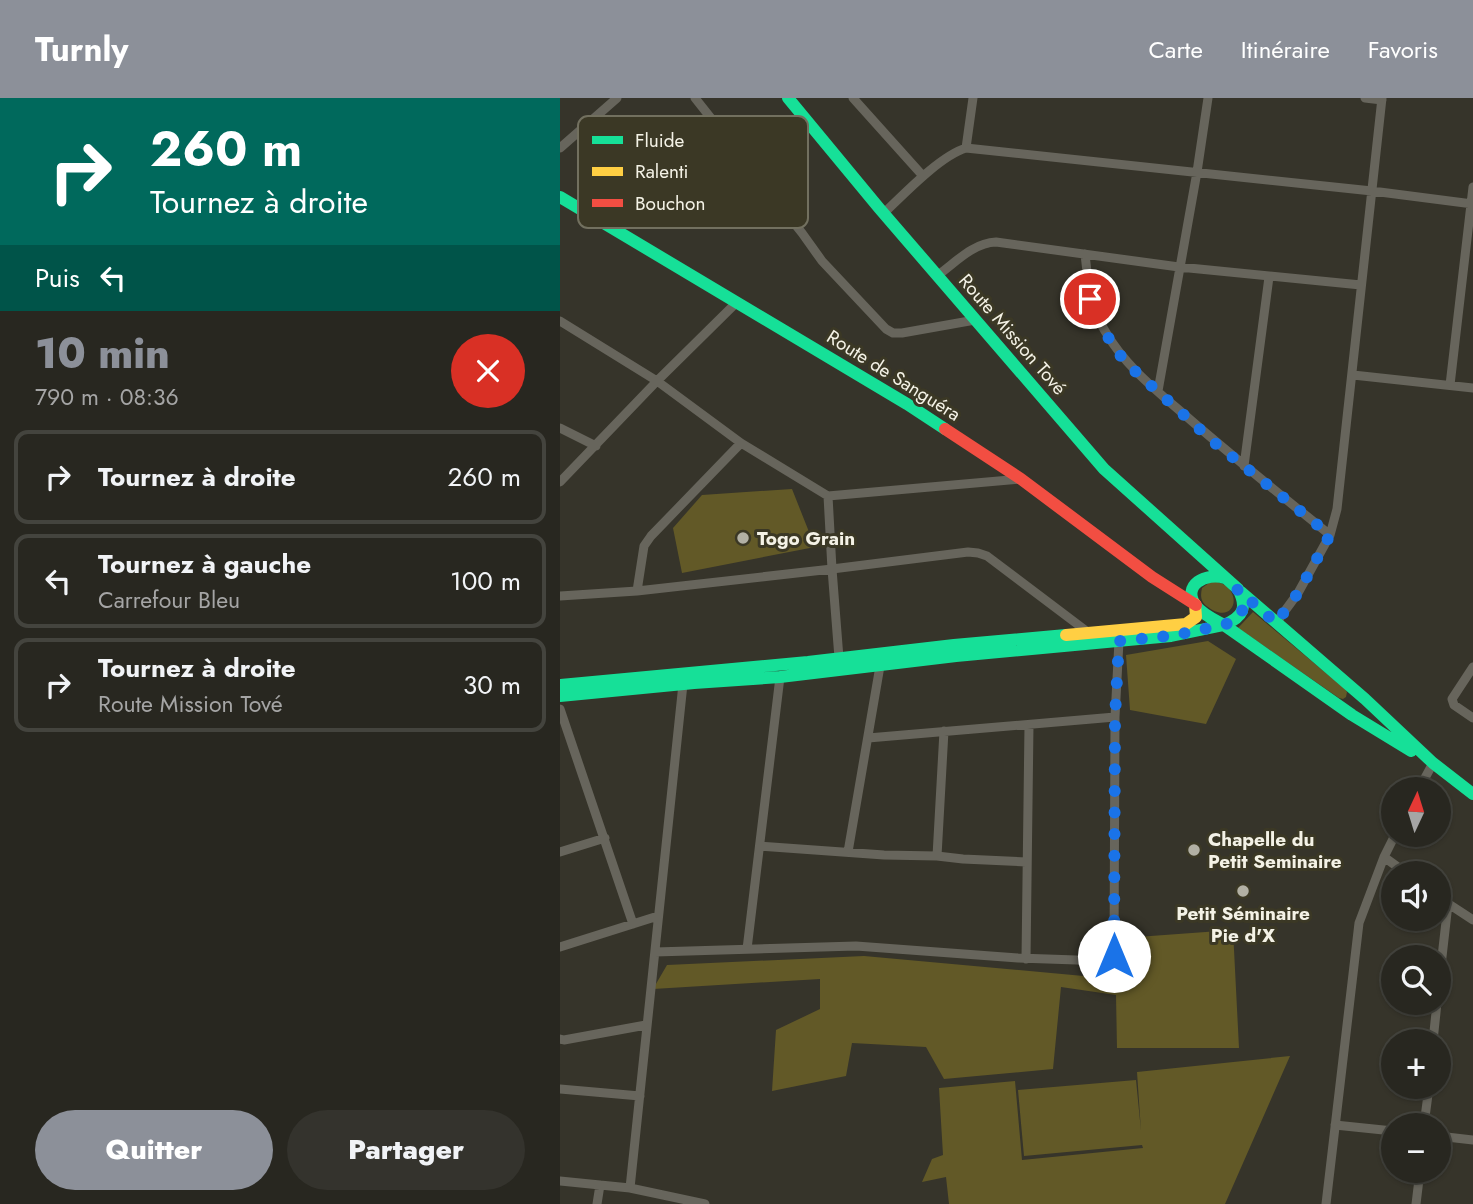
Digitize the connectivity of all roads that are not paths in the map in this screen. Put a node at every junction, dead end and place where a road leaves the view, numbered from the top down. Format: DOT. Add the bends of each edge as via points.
graph roads {
  1 [pos="617,98"];
  2 [pos="695,98"];
  3 [pos="789,98"];
  4 [pos="853,98"];
  5 [pos="973,98"];
  6 [pos="1208,98"];
  7 [pos="1365,98"];
  8 [pos="1382,99"];
  9 [pos="596,116"];
  10 [pos="709,116"];
  11 [pos="804,116"];
  12 [pos="808,121"];
  13 [pos="578,132"];
  14 [pos="560,148"];
  15 [pos="966,148"];
  16 [pos="1197,172"];
  17 [pos="923,176"];
  18 [pos="1473,187"];
  19 [pos="1372,191"];
  20 [pos="560,197"];
  21 [pos="1472,204"];
  22 [pos="578,207"];
  23 [pos="884,213"];
  24 [pos="614,228"];
  25 [pos="797,228"];
  26 [pos="617,230"];
  27 [pos="1085,254"];
  28 [pos="1179,267"];
  29 [pos="938,275"];
  30 [pos="1269,277"];
  31 [pos="1361,285"];
  32 [pos="736,303"];
  33 [pos="975,320"];
  34 [pos="560,321"];
  35 [pos="1353,374"];
  36 [pos="657,381"];
  37 [pos="1450,385"];
  38 [pos="1473,388"];
  39 [pos="1158,391"];
  40 [pos="560,428"];
  41 [pos="741,443"];
  42 [pos="596,446"];
  43 [pos="1244,466"];
  44 [pos="1021,479"];
  45 [pos="560,482"];
  46 [pos="828,496"];
  47 [pos="1330,535"];
  48 [pos="1183,539"];
  49 [pos="832,569"];
  50 [pos="1152,577"];
  51 [pos="1225,578"];
  52 [pos="1198,584"];
  53 [pos="1237,589"];
  54 [pos="637,591"];
  55 [pos="560,596"];
  56 [pos="1196,605"];
  57 [pos="1276,623"];
  58 [pos="1224,625"];
  59 [pos="1088,632"];
  60 [pos="1119,641"];
  61 [pos="839,664"];
  62 [pos="880,666"];
  63 [pos="1473,667"];
  64 [pos="780,677"];
  65 [pos="683,679"];
  66 [pos="560,685"];
  67 [pos="560,696"];
  68 [pos="1365,699"];
  69 [pos="560,709"];
  70 [pos="1352,715"];
  71 [pos="1115,717"];
  72 [pos="1473,718"];
  73 [pos="1029,725"];
  74 [pos="944,731"];
  75 [pos="868,738"];
  76 [pos="1433,763"];
  77 [pos="1425,777"];
  78 [pos="1473,794"];
  79 [pos="605,838"];
  80 [pos="760,846"];
  81 [pos="1389,847"];
  82 [pos="560,852"];
  83 [pos="848,852"];
  84 [pos="937,856"];
  85 [pos="1384,857"];
  86 [pos="1390,861"];
  87 [pos="1026,862"];
  88 [pos="1451,906"];
  89 [pos="658,916"];
  90 [pos="1473,920"];
  91 [pos="633,924"];
  92 [pos="560,947"];
  93 [pos="747,949"];
  94 [pos="654,951"];
  95 [pos="1026,958"];
  96 [pos="646,1025"];
  97 [pos="560,1039"];
  98 [pos="560,1088"];
  99 [pos="640,1096"];
  100 [pos="1335,1125"];
  101 [pos="1381,1131"];
  102 [pos="1451,1137"];
  103 [pos="1473,1140"];
  104 [pos="560,1181"];
  105 [pos="1419,1183"];
  106 [pos="600,1185"];
  107 [pos="630,1188"];
  108 [pos="691,1202"];
  109 [pos="597,1204"];
  110 [pos="705,1204"];
  111 [pos="1326,1204"];
  112 [pos="1416,1204"];
  1 -- 9 [label="street"];
  2 -- 10 [label="street"];
  3 -- 11 [label="street, Route Mission Tové"];
  4 -- 17 [label="street"];
  5 -- 15 [label="street"];
  6 -- 16 [label="street"];
  7 -- 8 [label="street"];
  8 -- 19 [label="street"];
  12 -- 23 [label="street, Route Mission Tové"];
  13 -- 14 [label="street"];
  15 -- 16 [label="street"];
  15 -- 17 [label="street"];
  16 -- 19 [label="street"];
  16 -- 28 [label="street"];
  17 -- 23 [label="street"];
  18 -- 21 [label="street"];
  19 -- 21 [label="street"];
  19 -- 31 [label="street"];
  20 -- 22 [label="street, Route de Sanguéra"];
  21 -- 37 [label="street"];
  23 -- 29 [label="street, Route Mission Tové"];
  24 -- 26 [label="street, Route de Sanguéra"];
  25 -- 33 [label="street" via="822,261 893,333"];
  26 -- 32 [label="street, Route de Sanguéra"];
  27 -- 28 [label="street"];
  27 -- 29 [label="street" via="986,243"];
  27 -- 39 [label="street" via="1090,299 1103,329 1118,353"];
  28 -- 30 [label="street"];
  28 -- 39 [label="street"];
  29 -- 33 [label="street, Route Mission Tové"];
  30 -- 31 [label="street"];
  30 -- 43 [label="street"];
  31 -- 35 [label="street"];
  32 -- 36 [label="street"];
  32 -- 44 [label="street, Route de Sanguéra" via="907,404"];
  33 -- 48 [label="street, Route Mission Tové" via="1104,469"];
  34 -- 36 [label="street"];
  35 -- 37 [label="street"];
  35 -- 47 [label="street"];
  36 -- 41 [label="street"];
  36 -- 42 [label="street"];
  37 -- 38 [label="street"];
  39 -- 43 [label="street"];
  40 -- 42 [label="street"];
  41 -- 46 [label="street"];
  41 -- 54 [label="street" via="651,536 644,547"];
  42 -- 45 [label="street"];
  43 -- 47 [label="street"];
  44 -- 46 [label="street"];
  44 -- 50 [label="street, Route de Sanguéra"];
  46 -- 49 [label="street"];
  47 -- 57 [label="street"];
  48 -- 51 [label="street, Route Mission Tové"];
  48 -- 52 [label="street" via="1200,567 1204,579"];
  49 -- 54 [label="street"];
  49 -- 59 [label="street" via="978,553"];
  49 -- 61 [label="street"];
  50 -- 52 [label="street" via="1192,594"];
  50 -- 56 [label="street, Route de Sanguéra"];
  51 -- 52 [label="street" via="1213,575"];
  51 -- 53 [label="street"];
  52 -- 56 [label="street" via="1193,595"];
  53 -- 57 [label="street"];
  53 -- 58 [label="street" via="1243,600 1241,612"];
  54 -- 55 [label="street"];
  56 -- 58 [label="street"];
  56 -- 59 [label="street" via="1196,617 1186,624"];
  57 -- 68 [label="street"];
  58 -- 60 [label="street"];
  58 -- 70 [label="street"];
  59 -- 61 [label="street" via="954,645"];
  60 -- 62 [label="street"];
  60 -- 71 [label="street"];
  61 -- 62 [label="street"];
  61 -- 64 [label="street"];
  61 -- 65 [label="street"];
  62 -- 75 [label="street"];
  63 -- 72 [label="street" via="1452,699"];
  64 -- 65 [label="street"];
  64 -- 80 [label="street"];
  65 -- 66 [label="street"];
  65 -- 67 [label="street"];
  65 -- 89 [label="street"];
  68 -- 70 [label="street"];
  68 -- 76 [label="street"];
  69 -- 79 [label="street"];
  70 -- 76 [label="street"];
  71 -- 73 [label="street"];
  71 -- 95 [label="street" via="1114,956 1106,961"];
  73 -- 74 [label="street"];
  73 -- 87 [label="street"];
  74 -- 75 [label="street"];
  74 -- 84 [label="street"];
  75 -- 83 [label="street"];
  76 -- 77 [label="street"];
  76 -- 78 [label="street"];
  79 -- 82 [label="street"];
  79 -- 91 [label="street"];
  80 -- 83 [label="street"];
  80 -- 93 [label="street"];
  81 -- 85 [label="street"];
  83 -- 84 [label="street"];
  84 -- 87 [label="street"];
  85 -- 86 [label="street"];
  85 -- 100 [label="street" via="1359,923"];
  87 -- 95 [label="street"];
  88 -- 90 [label="street"];
  89 -- 91 [label="street"];
  89 -- 94 [label="street"];
  91 -- 92 [label="street"];
  93 -- 94 [label="street"];
  93 -- 95 [label="street" via="856,946"];
  94 -- 96 [label="street"];
  96 -- 97 [label="street"];
  96 -- 99 [label="street"];
  98 -- 99 [label="street"];
  99 -- 107 [label="street"];
  100 -- 101 [label="street"];
  100 -- 111 [label="street"];
  102 -- 103 [label="street"];
  104 -- 106 [label="street"];
  105 -- 112 [label="street"];
  106 -- 107 [label="street"];
  106 -- 109 [label="street"];
  107 -- 108 [label="street"];
  108 -- 110 [label="street"];
}
